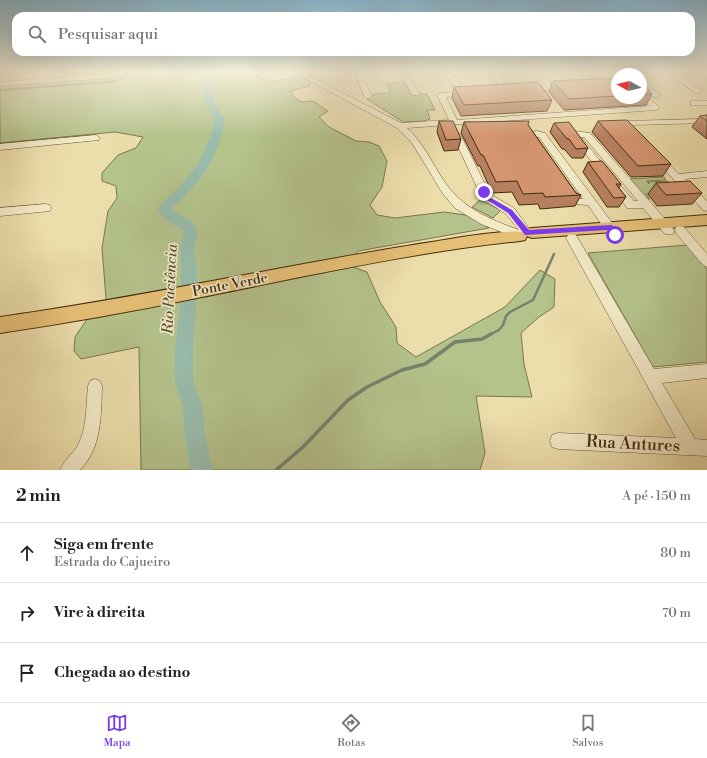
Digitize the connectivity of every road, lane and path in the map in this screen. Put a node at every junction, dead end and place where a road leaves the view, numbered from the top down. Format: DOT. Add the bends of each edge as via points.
graph roads {
  1 [pos="337,93"];
  2 [pos="367,93"];
  3 [pos="464,93"];
  4 [pos="539,93"];
  5 [pos="653,93"];
  6 [pos="656,95"];
  7 [pos="368,96"];
  8 [pos="544,99"];
  9 [pos="647,100"];
  10 [pos="707,102"];
  11 [pos="694,103"];
  12 [pos="454,122"];
  13 [pos="707,122"];
  14 [pos="400,126"];
  15 [pos="457,136"];
  16 [pos="636,136"];
  17 [pos="96,138"];
  18 [pos="0,147"];
  19 [pos="538,149"];
  20 [pos="651,151"];
  21 [pos="707,174"];
  22 [pos="677,177"];
  23 [pos="561,181"];
  24 [pos="592,202"];
  25 [pos="646,204"];
  26 [pos="707,207"];
  27 [pos="46,208"];
  28 [pos="0,212"];
  29 [pos="707,220"];
  30 [pos="671,228"];
  31 [pos="707,228"];
  32 [pos="613,231"];
  33 [pos="527,236"];
  34 [pos="572,238"];
  35 [pos="707,262"];
  36 [pos="0,325"];
  37 [pos="707,371"];
  38 [pos="650,377"];
  39 [pos="95,386"];
  40 [pos="558,441"];
  41 [pos="690,446"];
  42 [pos="707,448"];
  43 [pos="68,470"];
  1 -- 14 [label="street"];
  2 -- 7 [label="street"];
  3 -- 12 [label="street" via="441,95"];
  4 -- 8 [label="street"];
  5 -- 6 [label="street"];
  9 -- 12 [label="street" via="656,108 555,112"];
  10 -- 11 [label="street"];
  12 -- 14 [label="street"];
  13 -- 16 [label="street" via="627,123"];
  14 -- 33 [label="street" via="410,135 452,199 464,209 493,224"];
  15 -- 33 [label="street" via="486,196 510,211"];
  17 -- 18 [label="street"];
  19 -- 24 [label="street" via="530,134 542,135"];
  20 -- 22 [label="street"];
  21 -- 22 [label="street"];
  22 -- 26 [label="street"];
  23 -- 24 [label="street" via="576,202"];
  24 -- 32 [label="street"];
  25 -- 25 [label="street" via="588,135 574,134 630,204"];
  25 -- 30 [label="street"];
  27 -- 28 [label="street"];
  29 -- 30 [label="main road"];
  30 -- 31 [label="main road"];
  30 -- 32 [label="main road"];
  30 -- 35 [label="street"];
  32 -- 33 [label="main road"];
  32 -- 34 [label="main road"];
  33 -- 34 [label="main road"];
  33 -- 36 [label="main road, Ponte Verde" via="394,253 101,310"];
  34 -- 38 [label="street"];
  37 -- 38 [label="street"];
  38 -- 41 [label="street"];
  39 -- 43 [label="street" via="90,441 84,453"];
  40 -- 41 [label="street, Rua Antures"];
  41 -- 42 [label="street, Rua Antures"];
}
